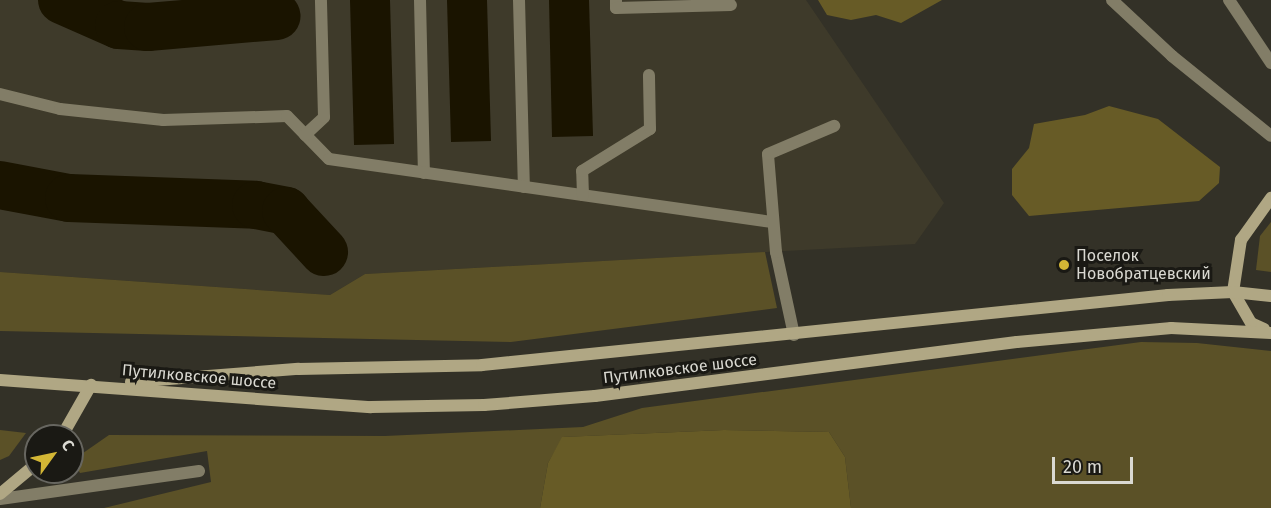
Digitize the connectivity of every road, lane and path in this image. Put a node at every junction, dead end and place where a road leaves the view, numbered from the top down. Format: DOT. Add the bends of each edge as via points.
graph roads {
  1 [pos="321,0"];
  2 [pos="420,0"];
  3 [pos="519,0"];
  4 [pos="616,0"];
  5 [pos="1112,0"];
  6 [pos="1229,0"];
  7 [pos="731,5"];
  8 [pos="1271,63"];
  9 [pos="649,75"];
  10 [pos="0,94"];
  11 [pos="834,126"];
  12 [pos="305,135"];
  13 [pos="1271,136"];
  14 [pos="424,173"];
  15 [pos="524,187"];
  16 [pos="583,195"];
  17 [pos="1271,198"];
  18 [pos="773,222"];
  19 [pos="1233,292"];
  20 [pos="1271,296"];
  21 [pos="1271,333"];
  22 [pos="794,335"];
  23 [pos="0,380"];
  24 [pos="91,385"];
  25 [pos="69,424"];
  26 [pos="199,471"];
  27 [pos="24,474"];
  28 [pos="0,494"];
  29 [pos="0,499"];
  1 -- 12 [label="street" via="324,117"];
  2 -- 14 [label="street"];
  3 -- 15 [label="street"];
  4 -- 7 [label="street" via="616,8"];
  5 -- 13 [label="street" via="1172,56"];
  6 -- 8 [label="street"];
  9 -- 16 [label="street" via="650,129 582,171"];
  10 -- 12 [label="street" via="60,109 163,120 286,116"];
  11 -- 18 [label="street" via="768,154"];
  12 -- 14 [label="street" via="329,159"];
  14 -- 15 [label="street"];
  15 -- 16 [label="street"];
  16 -- 18 [label="street"];
  17 -- 19 [label="main road" via="1241,240"];
  18 -- 22 [label="street"];
  19 -- 20 [label="main road, Путилковское шоссе"];
  19 -- 21 [label="main road" via="1251,323"];
  19 -- 22 [label="main road, Путилковское шоссе" via="1168,295"];
  21 -- 24 [label="main road, Путилковское шоссе" via="1171,328 1029,340 595,396 484,405 371,407"];
  22 -- 24 [label="main road, Путилковское шоссе" via="482,365 298,369"];
  23 -- 24 [label="main road"];
  24 -- 25 [label="main road"];
  26 -- 29 [label="street"];
  27 -- 28 [label="main road"];
}
